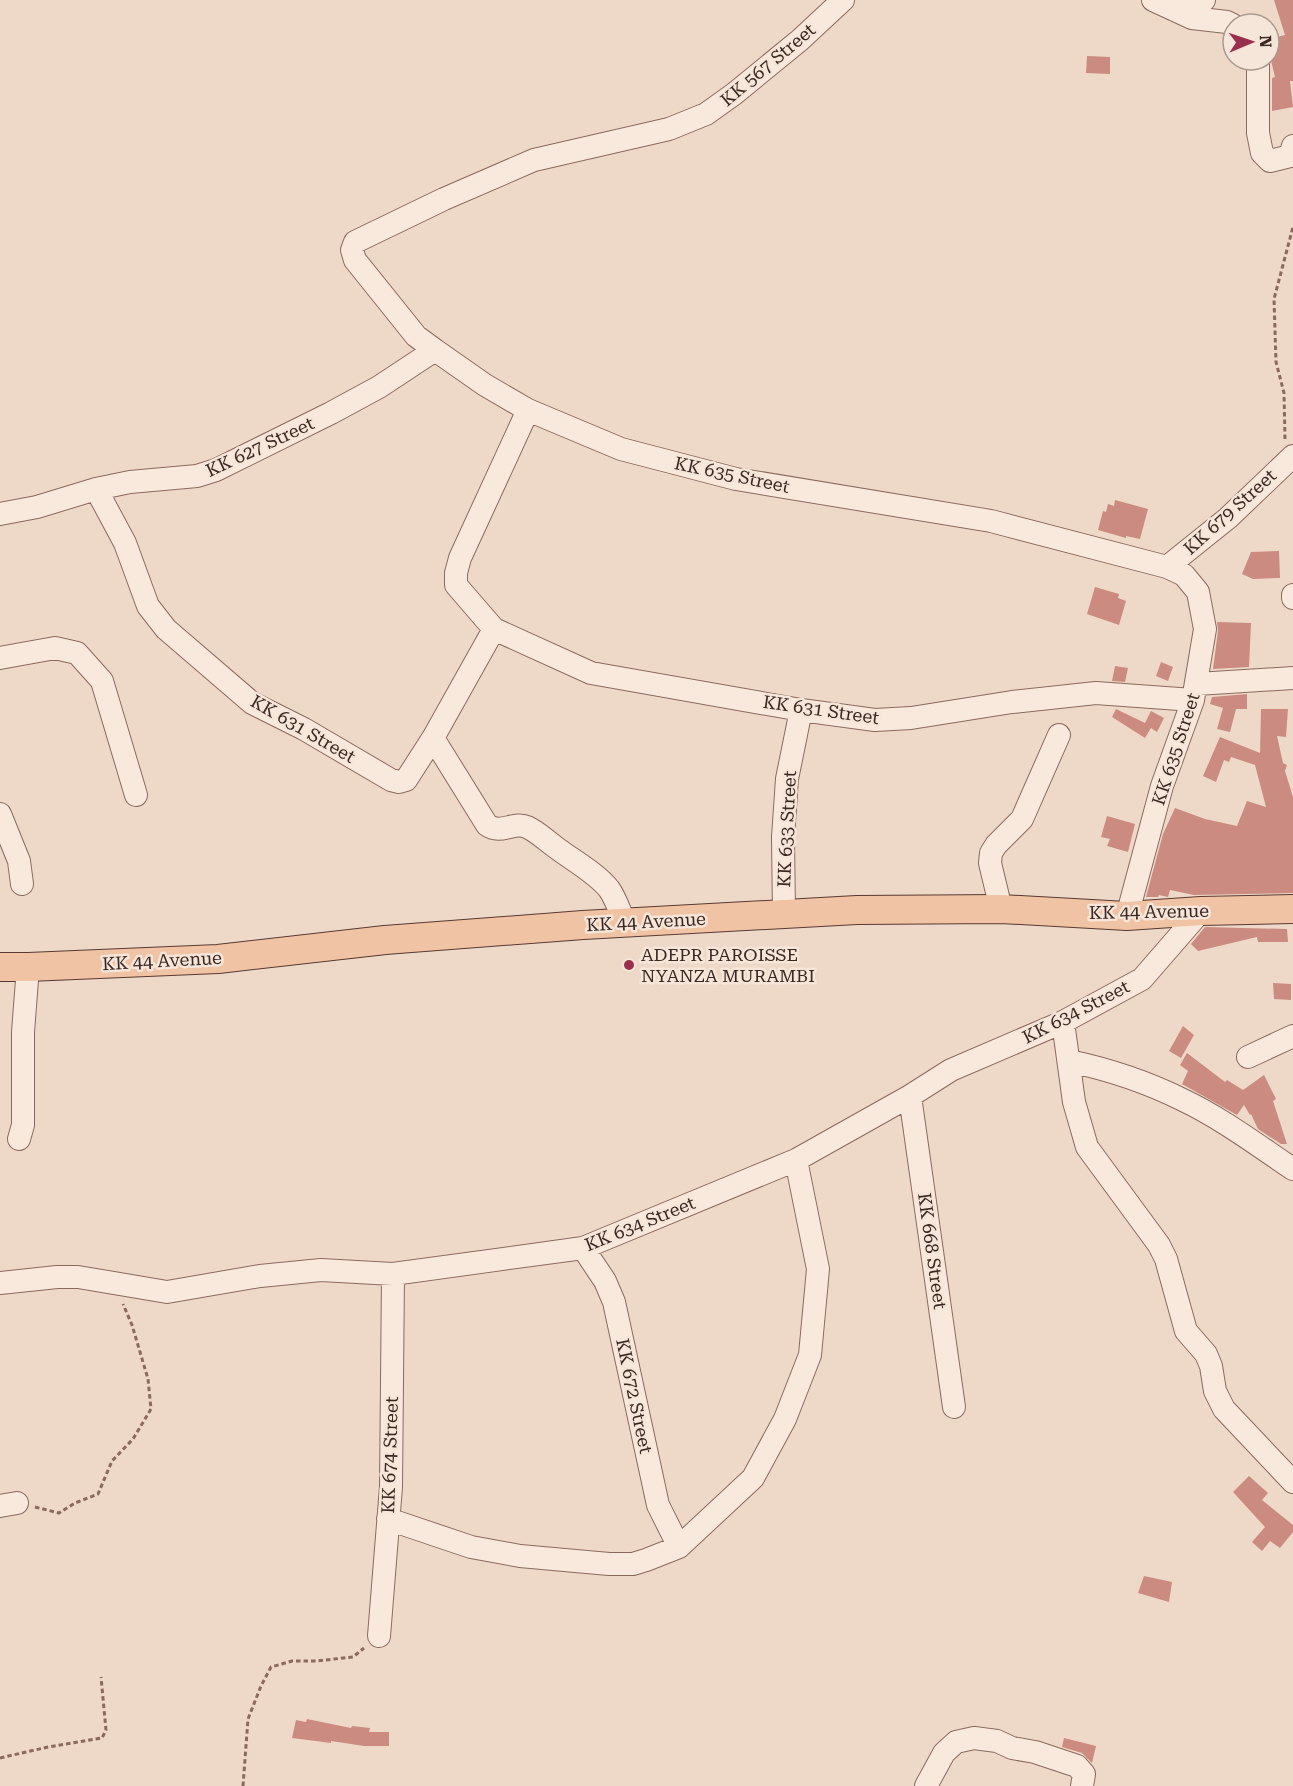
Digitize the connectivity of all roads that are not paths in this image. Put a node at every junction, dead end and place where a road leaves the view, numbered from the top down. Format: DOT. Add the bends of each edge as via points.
graph roads {
  1 [pos="843,0"];
  2 [pos="1204,0"];
  3 [pos="1162,4"];
  4 [pos="1221,21"];
  5 [pos="1258,72"];
  6 [pos="688,123"];
  7 [pos="1293,146"];
  8 [pos="435,350"];
  9 [pos="528,410"];
  10 [pos="1289,459"];
  11 [pos="96,489"];
  12 [pos="0,514"];
  13 [pos="1167,567"];
  14 [pos="494,629"];
  15 [pos="0,658"];
  16 [pos="1293,678"];
  17 [pos="1195,692"];
  18 [pos="801,710"];
  19 [pos="1059,735"];
  20 [pos="433,738"];
  21 [pos="136,795"];
  22 [pos="0,814"];
  23 [pos="22,884"];
  24 [pos="1001,909"];
  25 [pos="1293,909"];
  26 [pos="1201,911"];
  27 [pos="784,914"];
  28 [pos="1127,916"];
  29 [pos="625,923"];
  30 [pos="0,966"];
  31 [pos="28,967"];
  32 [pos="1063,1022"];
  33 [pos="1293,1036"];
  34 [pos="1248,1058"];
  35 [pos="1068,1061"];
  36 [pos="910,1096"];
  37 [pos="19,1139"];
  38 [pos="796,1160"];
  39 [pos="1293,1168"];
  40 [pos="583,1248"];
  41 [pos="393,1274"];
  42 [pos="0,1283"];
  43 [pos="954,1407"];
  44 [pos="1293,1482"];
  45 [pos="388,1519"];
  46 [pos="679,1547"];
  47 [pos="379,1636"];
  48 [pos="926,1786"];
  49 [pos="1082,1786"];
  1 -- 6 [label="street, KK 567 Street" via="734,94"];
  2 -- 3 [label="street"];
  3 -- 4 [label="street" via="1192,18"];
  5 -- 7 [label="street" via="1258,133 1262,153 1270,161 1275,160 1290,156"];
  6 -- 8 [label="street, KK 635 Street" via="534,160 355,242 351,250 356,260 416,336"];
  8 -- 9 [label="street, KK 635 Street"];
  8 -- 11 [label="street, KK 627 Street" via="379,387 216,470"];
  9 -- 13 [label="street, KK 635 Street" via="621,449 736,479 991,521"];
  9 -- 14 [label="street, KK 631 Street" via="456,573 456,585"];
  10 -- 13 [label="street, KK 679 Street" via="1228,518"];
  11 -- 12 [label="street, KK 627 Street"];
  11 -- 20 [label="street, KK 631 Street" via="124,543 148,606 166,629 252,703 399,782 406,780"];
  13 -- 17 [label="street, KK 635 Street" via="1184,575 1198,592 1205,629"];
  14 -- 18 [label="street, KK 631 Street" via="591,673"];
  14 -- 20 [label="street, KK 631 Street"];
  15 -- 21 [label="street" via="55,648 77,652 102,681"];
  16 -- 17 [label="street, KK 631 Street"];
  17 -- 18 [label="street, KK 631 Street" via="1096,693 875,720"];
  17 -- 28 [label="street, KK 635 Street" via="1162,786"];
  18 -- 27 [label="street, KK 633 Street" via="787,779"];
  19 -- 24 [label="street" via="1022,819 991,853"];
  20 -- 29 [label="street" via="487,825 494,829 527,827 543,838 609,889"];
  22 -- 23 [label="street" via="19,861"];
  24 -- 27 [label="main road, KK 44 Avenue"];
  24 -- 28 [label="main road, KK 44 Avenue"];
  25 -- 26 [label="main road, KK 44 Avenue"];
  26 -- 28 [label="main road, KK 44 Avenue"];
  26 -- 32 [label="street, KK 634 Street" via="1142,979"];
  27 -- 29 [label="main road, KK 44 Avenue"];
  29 -- 31 [label="main road, KK 44 Avenue" via="385,940 218,959"];
  30 -- 31 [label="main road, KK 44 Avenue"];
  31 -- 37 [label="street" via="23,1125"];
  32 -- 35 [label="street"];
  32 -- 36 [label="street, KK 634 Street" via="951,1070"];
  33 -- 34 [label="street"];
  35 -- 39 [label="street" via="1103,1068 1183,1100"];
  35 -- 44 [label="street" via="1087,1147 1160,1245 1186,1331 1206,1354 1215,1391 1224,1408"];
  36 -- 38 [label="street, KK 634 Street"];
  36 -- 43 [label="street, KK 668 Street"];
  38 -- 40 [label="street, KK 634 Street"];
  38 -- 46 [label="street" via="818,1269 810,1355 785,1419 753,1479"];
  40 -- 41 [label="street, KK 634 Street"];
  40 -- 46 [label="street, KK 672 Street" via="614,1302 658,1505"];
  41 -- 42 [label="street, KK 634 Street" via="321,1270 167,1292 78,1277"];
  41 -- 45 [label="street, KK 674 Street" via="393,1439"];
  45 -- 46 [label="street" via="471,1547 520,1556 633,1564"];
  45 -- 47 [label="street, KK 674 Street"];
  48 -- 49 [label="street" via="944,1753 956,1742 974,1738 997,1741 1077,1766 1084,1774"];
}
